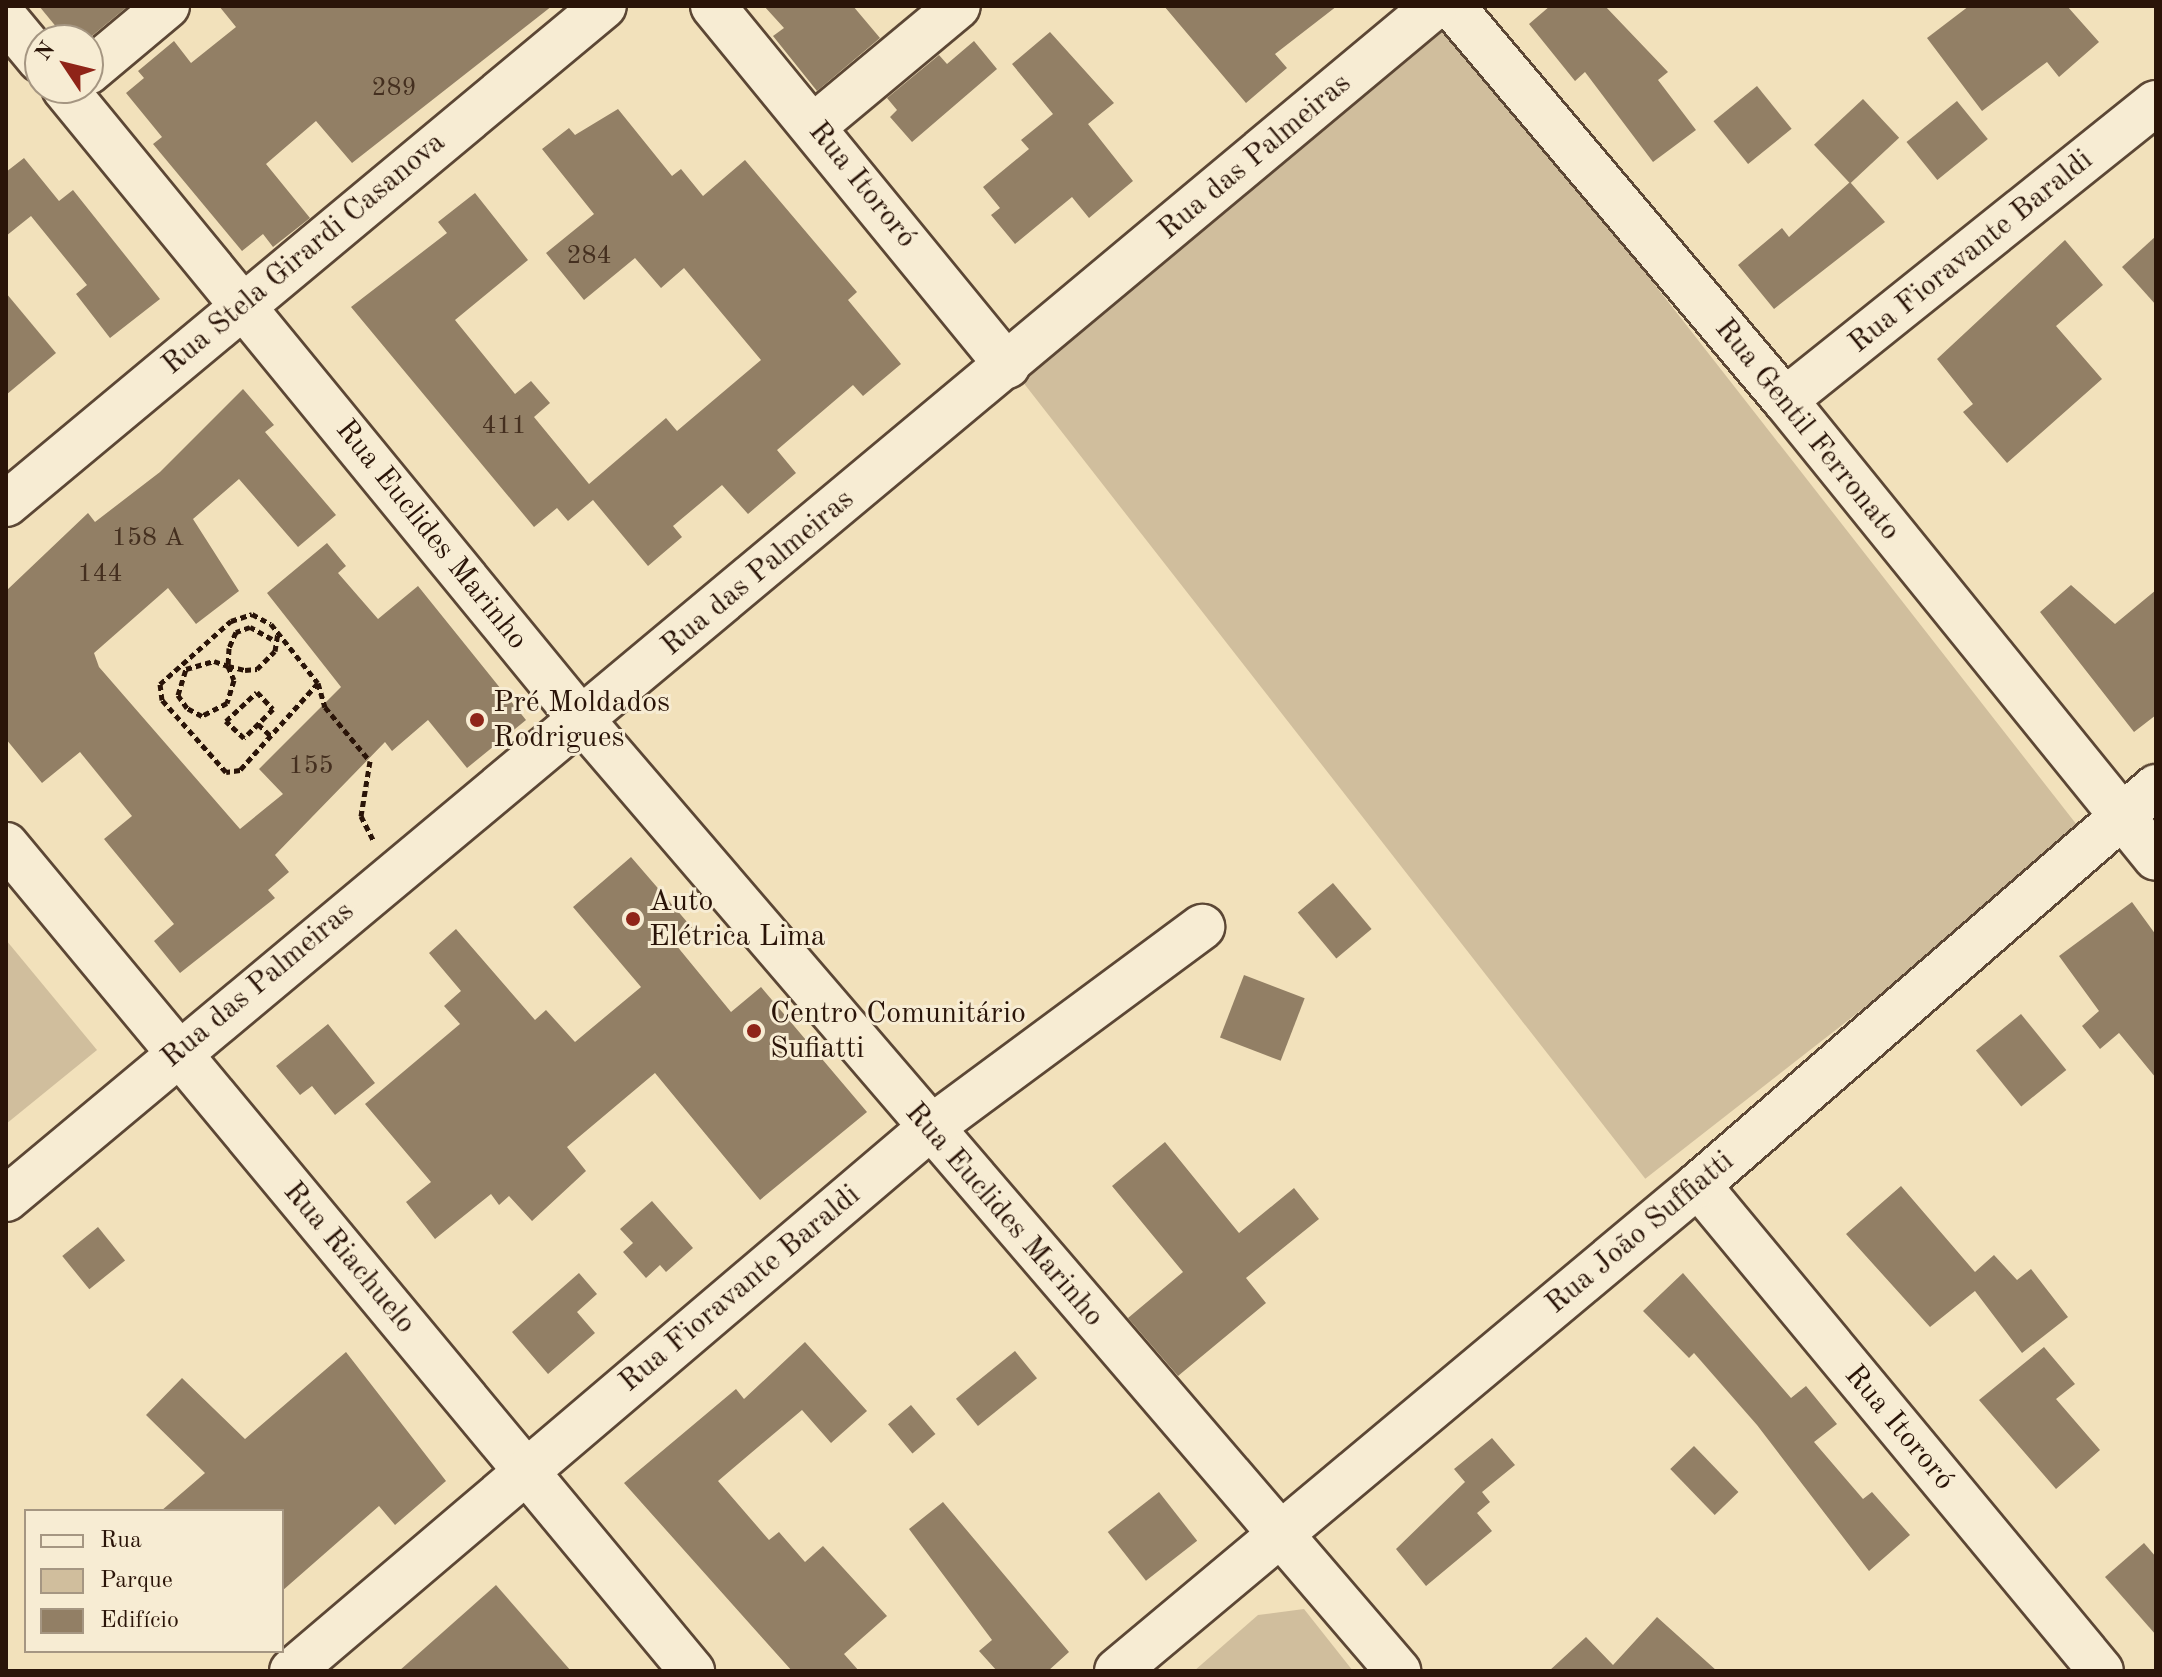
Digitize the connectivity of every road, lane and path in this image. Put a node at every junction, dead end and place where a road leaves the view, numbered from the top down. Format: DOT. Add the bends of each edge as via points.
graph roads {
  1 [pos="167,6"];
  2 [pos="604,6"];
  3 [pos="713,6"];
  4 [pos="958,6"];
  5 [pos="1435,6"];
  6 [pos="1452,6"];
  7 [pos="6,19"];
  8 [pos="24,38"];
  9 [pos="104,52"];
  10 [pos="2156,103"];
  11 [pos="84,104"];
  12 [pos="814,126"];
  13 [pos="243,304"];
  14 [pos="1008,366"];
  15 [pos="1785,400"];
  16 [pos="6,504"];
  17 [pos="278,632"];
  18 [pos="272,639"];
  19 [pos="228,666"];
  20 [pos="318,683"];
  21 [pos="581,719"];
  22 [pos="258,724"];
  23 [pos="271,736"];
  24 [pos="2156,787"];
  25 [pos="2122,816"];
  26 [pos="6,845"];
  27 [pos="2156,858"];
  28 [pos="391,876"];
  29 [pos="1202,927"];
  30 [pos="178,1050"];
  31 [pos="929,1129"];
  32 [pos="1698,1185"];
  33 [pos="6,1199"];
  34 [pos="525,1470"];
  35 [pos="1281,1534"];
  36 [pos="292,1671"];
  37 [pos="692,1671"];
  38 [pos="1117,1671"];
  39 [pos="1398,1671"];
  40 [pos="2101,1671"];
  1 -- 9 [label="street"];
  2 -- 13 [label="street, Rua Stela Girardi Casanova"];
  3 -- 12 [label="street, Rua Itororó"];
  4 -- 12 [label="street"];
  5 -- 14 [label="street, Rua das Palmeiras"];
  6 -- 15 [label="street, Rua Gentil Ferronato"];
  7 -- 8 [label="street, Rua Euclides Marinho"];
  10 -- 15 [label="street, Rua Fioravante Baraldi"];
  11 -- 13 [label="street, Rua Euclides Marinho"];
  12 -- 14 [label="street, Rua Itororó"];
  13 -- 16 [label="street, Rua Stela Girardi Casanova"];
  13 -- 21 [label="street, Rua Euclides Marinho"];
  14 -- 21 [label="street, Rua das Palmeiras"];
  15 -- 25 [label="street, Rua Gentil Ferronato"];
  17 -- 18 [label="path"];
  17 -- 20 [label="path"];
  17 -- 23 [label="path" via="252,614 231,621 160,684 162,700 226,772 240,770"];
  18 -- 19 [label="path" via="275,651 257,669"];
  18 -- 19 [label="path" via="250,627 236,632"];
  19 -- 19 [label="path" via="198,661 186,669 178,695 187,708 202,716 220,713 234,680"];
  20 -- 23 [label="path"];
  20 -- 28 [label="path" via="325,707 370,761 361,816"];
  21 -- 28 [label="street, Rua das Palmeiras"];
  21 -- 31 [label="street, Rua Euclides Marinho"];
  22 -- 22 [label="path" via="244,738 226,721 257,692 273,709"];
  22 -- 23 [label="path"];
  24 -- 25 [label="street, Rua João Suffiatti"];
  25 -- 27 [label="street, Rua Gentil Ferronato"];
  25 -- 32 [label="street, Rua João Suffiatti"];
  26 -- 30 [label="street, Rua Riachuelo"];
  28 -- 30 [label="street, Rua das Palmeiras"];
  29 -- 31 [label="street, Rua Fioravante Baraldi"];
  30 -- 33 [label="street, Rua das Palmeiras"];
  30 -- 34 [label="street, Rua Riachuelo"];
  31 -- 34 [label="street, Rua Fioravante Baraldi"];
  31 -- 35 [label="street, Rua Euclides Marinho"];
  32 -- 35 [label="street, Rua João Suffiatti"];
  32 -- 40 [label="street, Rua Itororó"];
  34 -- 36 [label="street, Rua Fioravante Baraldi"];
  34 -- 37 [label="street, Rua Riachuelo"];
  35 -- 38 [label="street, Rua João Suffiatti"];
  35 -- 39 [label="street, Rua Euclides Marinho"];
}
